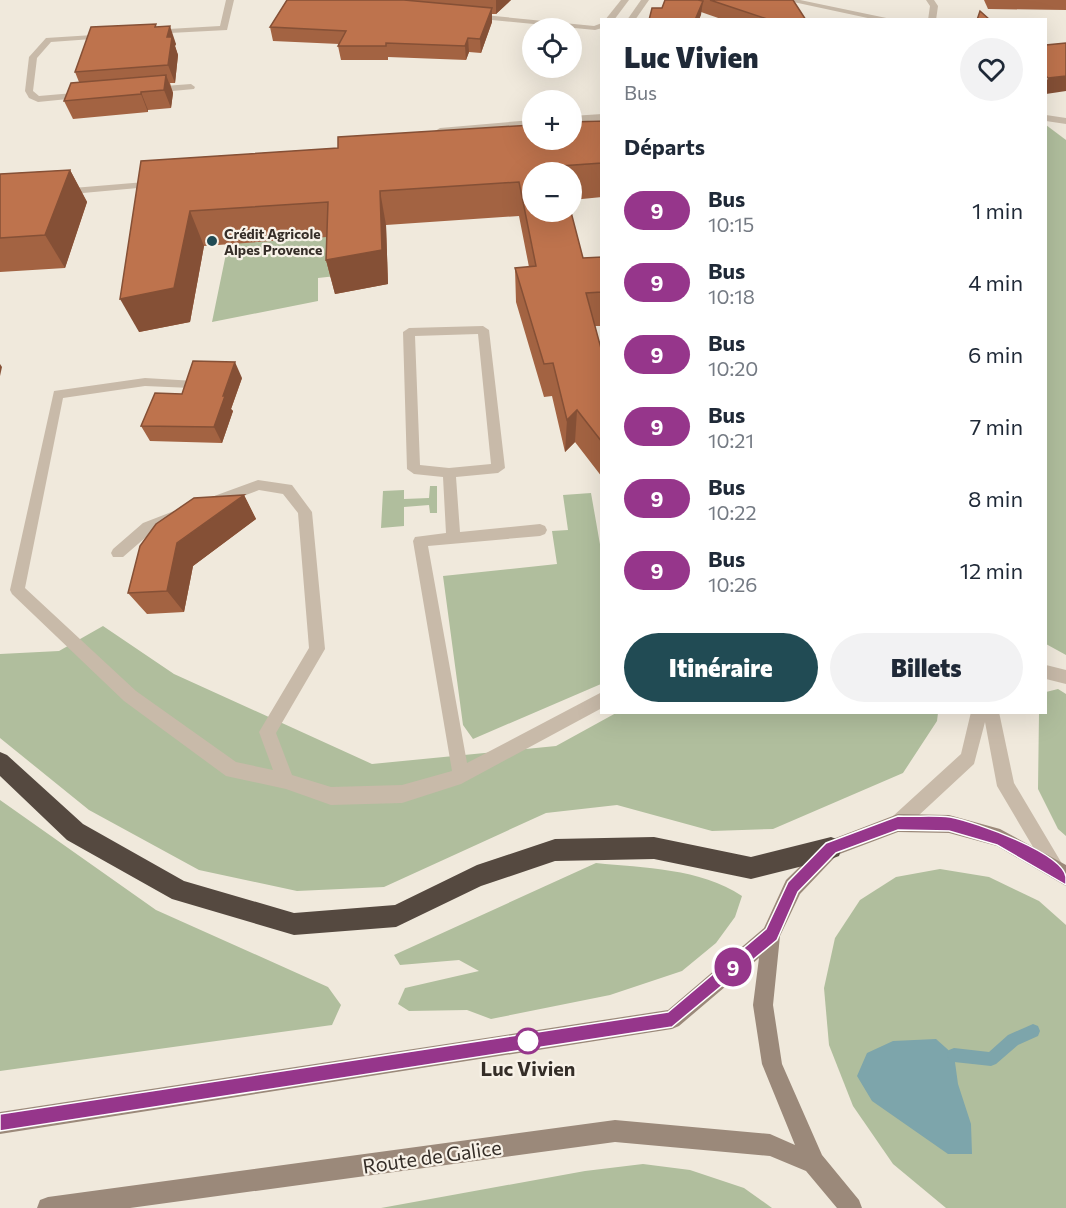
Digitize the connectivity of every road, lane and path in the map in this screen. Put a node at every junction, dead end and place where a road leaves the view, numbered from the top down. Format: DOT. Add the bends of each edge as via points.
graph roads {
  1 [pos="230,0"];
  2 [pos="625,0"];
  3 [pos="645,0"];
  4 [pos="788,0"];
  5 [pos="930,0"];
  6 [pos="467,16"];
  7 [pos="611,18"];
  8 [pos="632,18"];
  9 [pos="882,18"];
  10 [pos="932,18"];
  11 [pos="600,25"];
  12 [pos="137,33"];
  13 [pos="115,35"];
  14 [pos="191,87"];
  15 [pos="144,90"];
  16 [pos="97,94"];
  17 [pos="600,117"];
  18 [pos="582,118"];
  19 [pos="1047,118"];
  20 [pos="1066,122"];
  21 [pos="522,124"];
  22 [pos="425,133"];
  23 [pos="168,183"];
  24 [pos="54,193"];
  25 [pos="191,384"];
  26 [pos="448,473"];
  27 [pos="540,530"];
  28 [pos="453,538"];
  29 [pos="118,554"];
  30 [pos="1047,672"];
  31 [pos="1066,677"];
  32 [pos="600,700"];
  33 [pos="979,714"];
  34 [pos="991,714"];
  35 [pos="0,762"];
  36 [pos="460,777"];
  37 [pos="286,781"];
  38 [pos="898,823"];
  39 [pos="831,848"];
  40 [pos="1060,873"];
  41 [pos="771,935"];
  42 [pos="0,1123"];
  43 [pos="814,1163"];
  44 [pos="48,1208"];
  45 [pos="851,1208"];
  1 -- 12 [label="street" via="224,28"];
  2 -- 7 [label="street"];
  3 -- 8 [label="street"];
  4 -- 9 [label="street"];
  5 -- 10 [label="street" via="934,6"];
  6 -- 11 [label="street"];
  13 -- 16 [label="street" via="49,40 33,57 29,91 32,96 38,99"];
  14 -- 15 [label="street"];
  17 -- 18 [label="street"];
  19 -- 20 [label="street"];
  21 -- 22 [label="street"];
  23 -- 24 [label="street"];
  25 -- 37 [label="street" via="145,382 58,394 17,590 130,696 232,770"];
  26 -- 26 [label="street" via="498,468 483,330 410,332 414,470"];
  26 -- 28 [label="street"];
  27 -- 28 [label="street"];
  28 -- 36 [label="street" via="420,541"];
  29 -- 37 [label="street" via="148,527 258,485 287,489 306,512 317,649 267,732"];
  30 -- 31 [label="street"];
  32 -- 36 [label="street"];
  33 -- 38 [label="street" via="968,758"];
  34 -- 40 [label="street" via="1006,786"];
  35 -- 39 [label="highway" via="75,832 180,891 294,924 396,916 477,876 555,850 654,848 751,868"];
  36 -- 37 [label="street" via="402,794 331,796"];
  38 -- 39 [label="main road"];
  38 -- 40 [label="main road" via="949,824 1000,838"];
  39 -- 41 [label="main road" via="793,887"];
  41 -- 42 [label="main road" via="672,1019"];
  41 -- 43 [label="main road" via="763,1005 772,1064"];
  43 -- 44 [label="main road, Route de Galice" via="770,1145 615,1131"];
  43 -- 45 [label="main road"];
}
